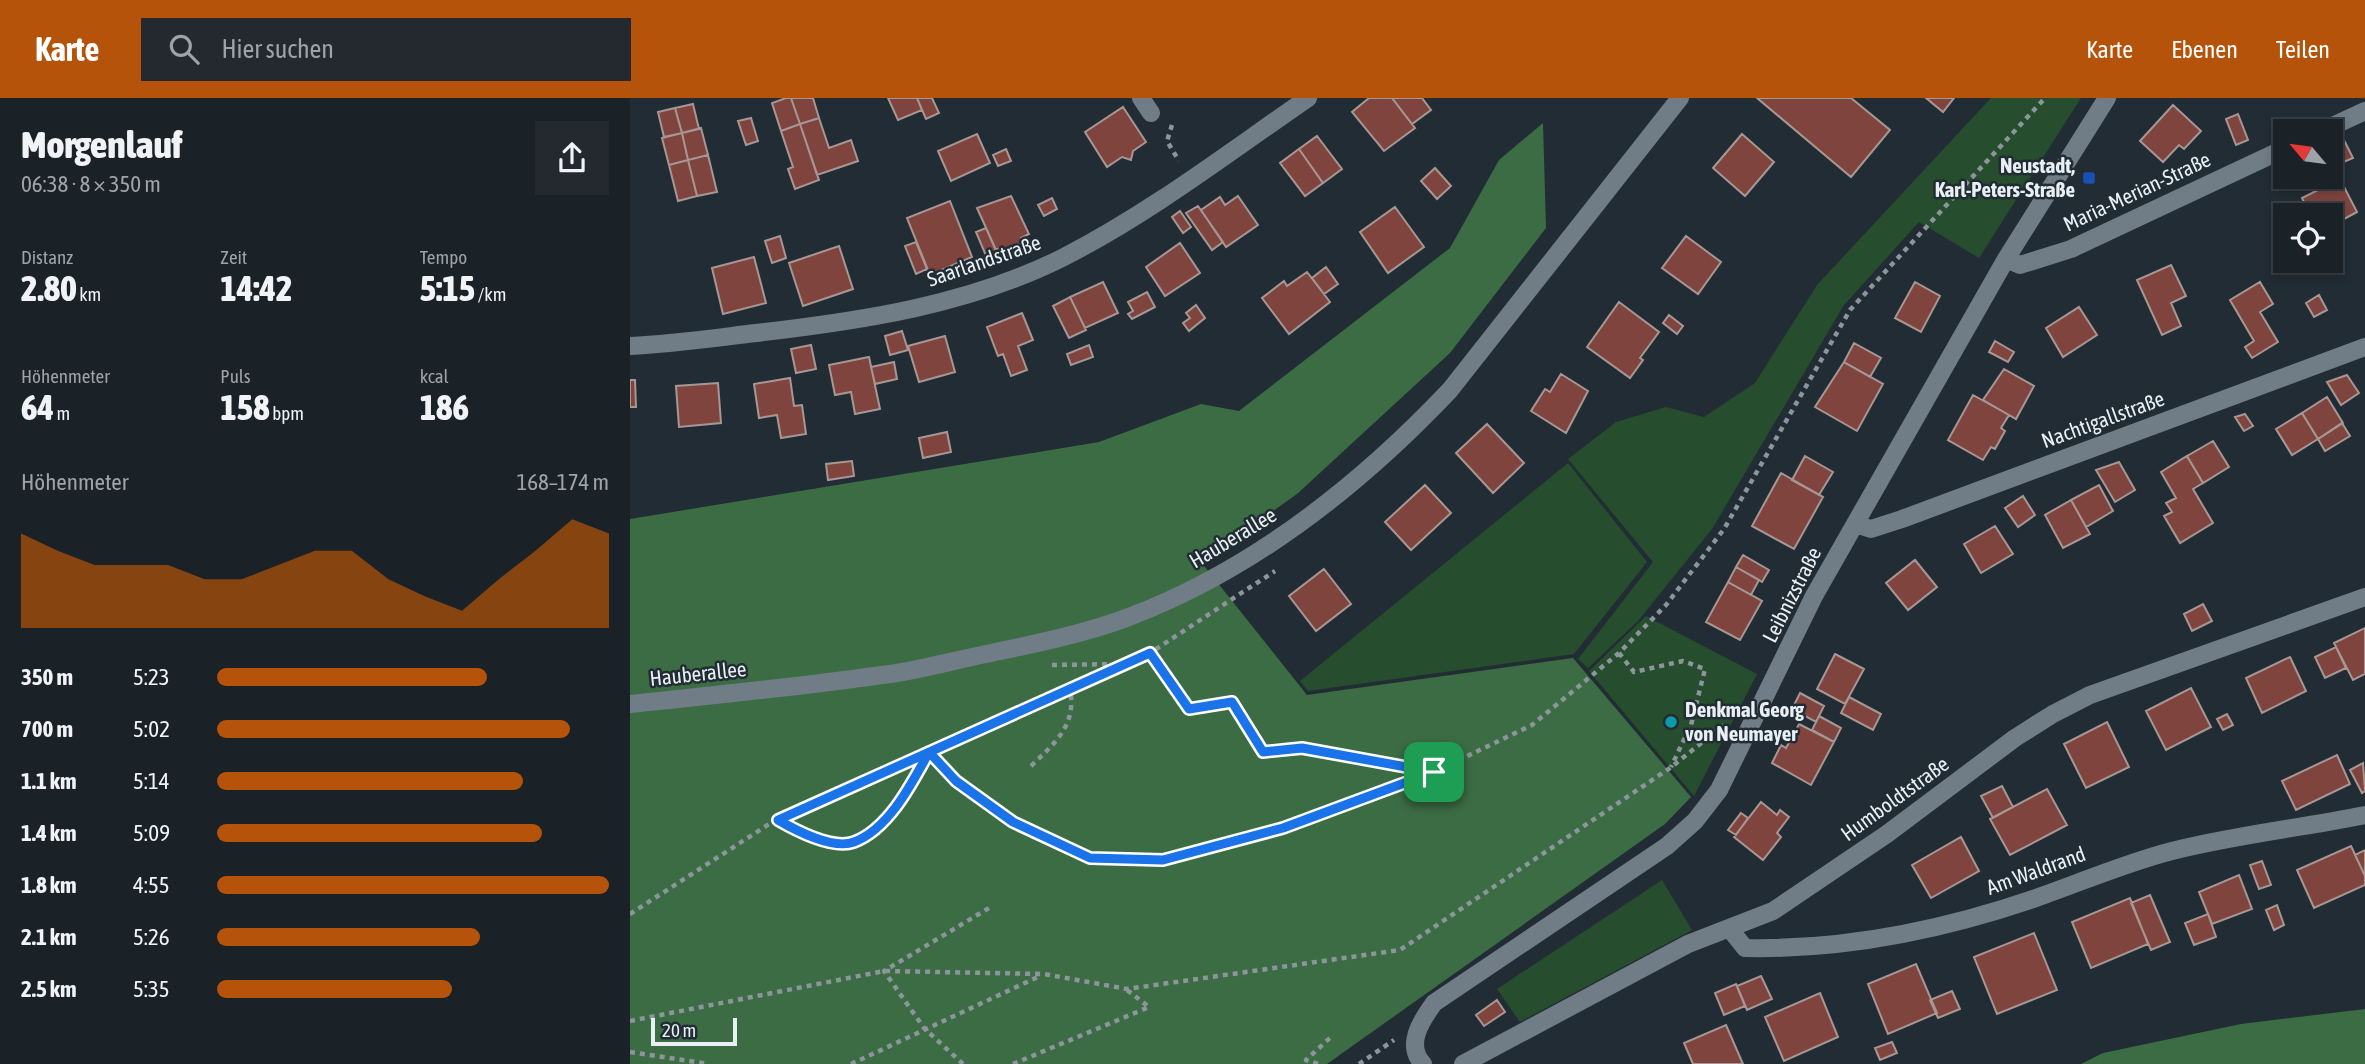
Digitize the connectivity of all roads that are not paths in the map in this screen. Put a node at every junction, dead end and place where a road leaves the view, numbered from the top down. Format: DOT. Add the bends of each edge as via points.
graph roads {
  1 [pos="1307,98"];
  2 [pos="1680,98"];
  3 [pos="2106,98"];
  4 [pos="2365,111"];
  5 [pos="2343,121"];
  6 [pos="2273,154"];
  7 [pos="2006,258"];
  8 [pos="630,346"];
  9 [pos="2365,347"];
  10 [pos="1855,524"];
  11 [pos="2365,597"];
  12 [pos="630,704"];
  13 [pos="2365,815"];
  14 [pos="1729,928"];
  15 [pos="1423,1064"];
  16 [pos="1463,1064"];
  1 -- 8 [label="street, Saarlandstraße" via="1121,226 1061,258 960,297 862,319"];
  2 -- 12 [label="street, Hauberallee" via="1450,390 1408,435 1305,520 1195,588 1128,618 1034,644 885,675"];
  3 -- 7 [label="street, Leibnizstraße"];
  4 -- 5 [label="street"];
  6 -- 7 [label="street, Maria-Merian-Straße" via="2071,249 2020,265"];
  7 -- 10 [label="street, Leibnizstraße"];
  9 -- 10 [label="street, Nachtigallstraße" via="1902,519 1871,529"];
  10 -- 15 [label="street, Leibnizstraße" via="1814,596 1719,790 1695,821 1667,846 1434,1003 1414,1044"];
  11 -- 14 [label="street, Humboldtstraße" via="2101,691 2053,714 1819,881 1773,911"];
  13 -- 14 [label="street, Am Waldrand" via="2173,851 2036,898 1905,935 1745,948"];
  14 -- 16 [label="street, Humboldtstraße" via="1688,944"];
}
